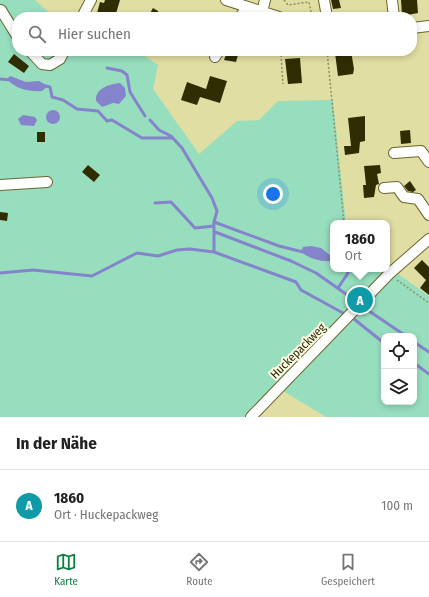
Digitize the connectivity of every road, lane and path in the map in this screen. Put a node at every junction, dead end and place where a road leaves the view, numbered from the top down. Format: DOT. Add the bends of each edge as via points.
graph roads {
  1 [pos="91,0"];
  2 [pos="226,0"];
  3 [pos="265,0"];
  4 [pos="284,0"];
  5 [pos="324,0"];
  6 [pos="392,0"];
  7 [pos="247,7"];
  8 [pos="1,10"];
  9 [pos="85,12"];
  10 [pos="244,12"];
  11 [pos="262,12"];
  12 [pos="311,12"];
  13 [pos="326,12"];
  14 [pos="393,12"];
  15 [pos="429,26"];
  16 [pos="417,27"];
  17 [pos="12,28"];
  18 [pos="35,56"];
  19 [pos="61,56"];
  20 [pos="281,56"];
  21 [pos="327,56"];
  22 [pos="283,84"];
  23 [pos="394,153"];
  24 [pos="429,162"];
  25 [pos="46,182"];
  26 [pos="0,185"];
  27 [pos="384,188"];
  28 [pos="429,215"];
  29 [pos="344,220"];
  30 [pos="429,239"];
  31 [pos="390,274"];
  32 [pos="429,303"];
  33 [pos="251,417"];
  1 -- 9 [label="street"];
  2 -- 7 [label="street"];
  3 -- 11 [label="street"];
  4 -- 12 [label="path" via="288,5 309,2"];
  5 -- 13 [label="street"];
  6 -- 14 [label="street"];
  7 -- 10 [label="street"];
  7 -- 11 [label="street"];
  8 -- 17 [label="street"];
  15 -- 16 [label="street"];
  18 -- 19 [label="street" via="42,64 50,65"];
  20 -- 22 [label="path"];
  21 -- 29 [label="path"];
  23 -- 24 [label="street" via="421,151"];
  25 -- 26 [label="street"];
  27 -- 28 [label="street" via="397,187 404,197 418,199"];
  30 -- 31 [label="street, Huckepackweg"];
  31 -- 32 [label="path"];
  31 -- 33 [label="street, Huckepackweg"];
}
